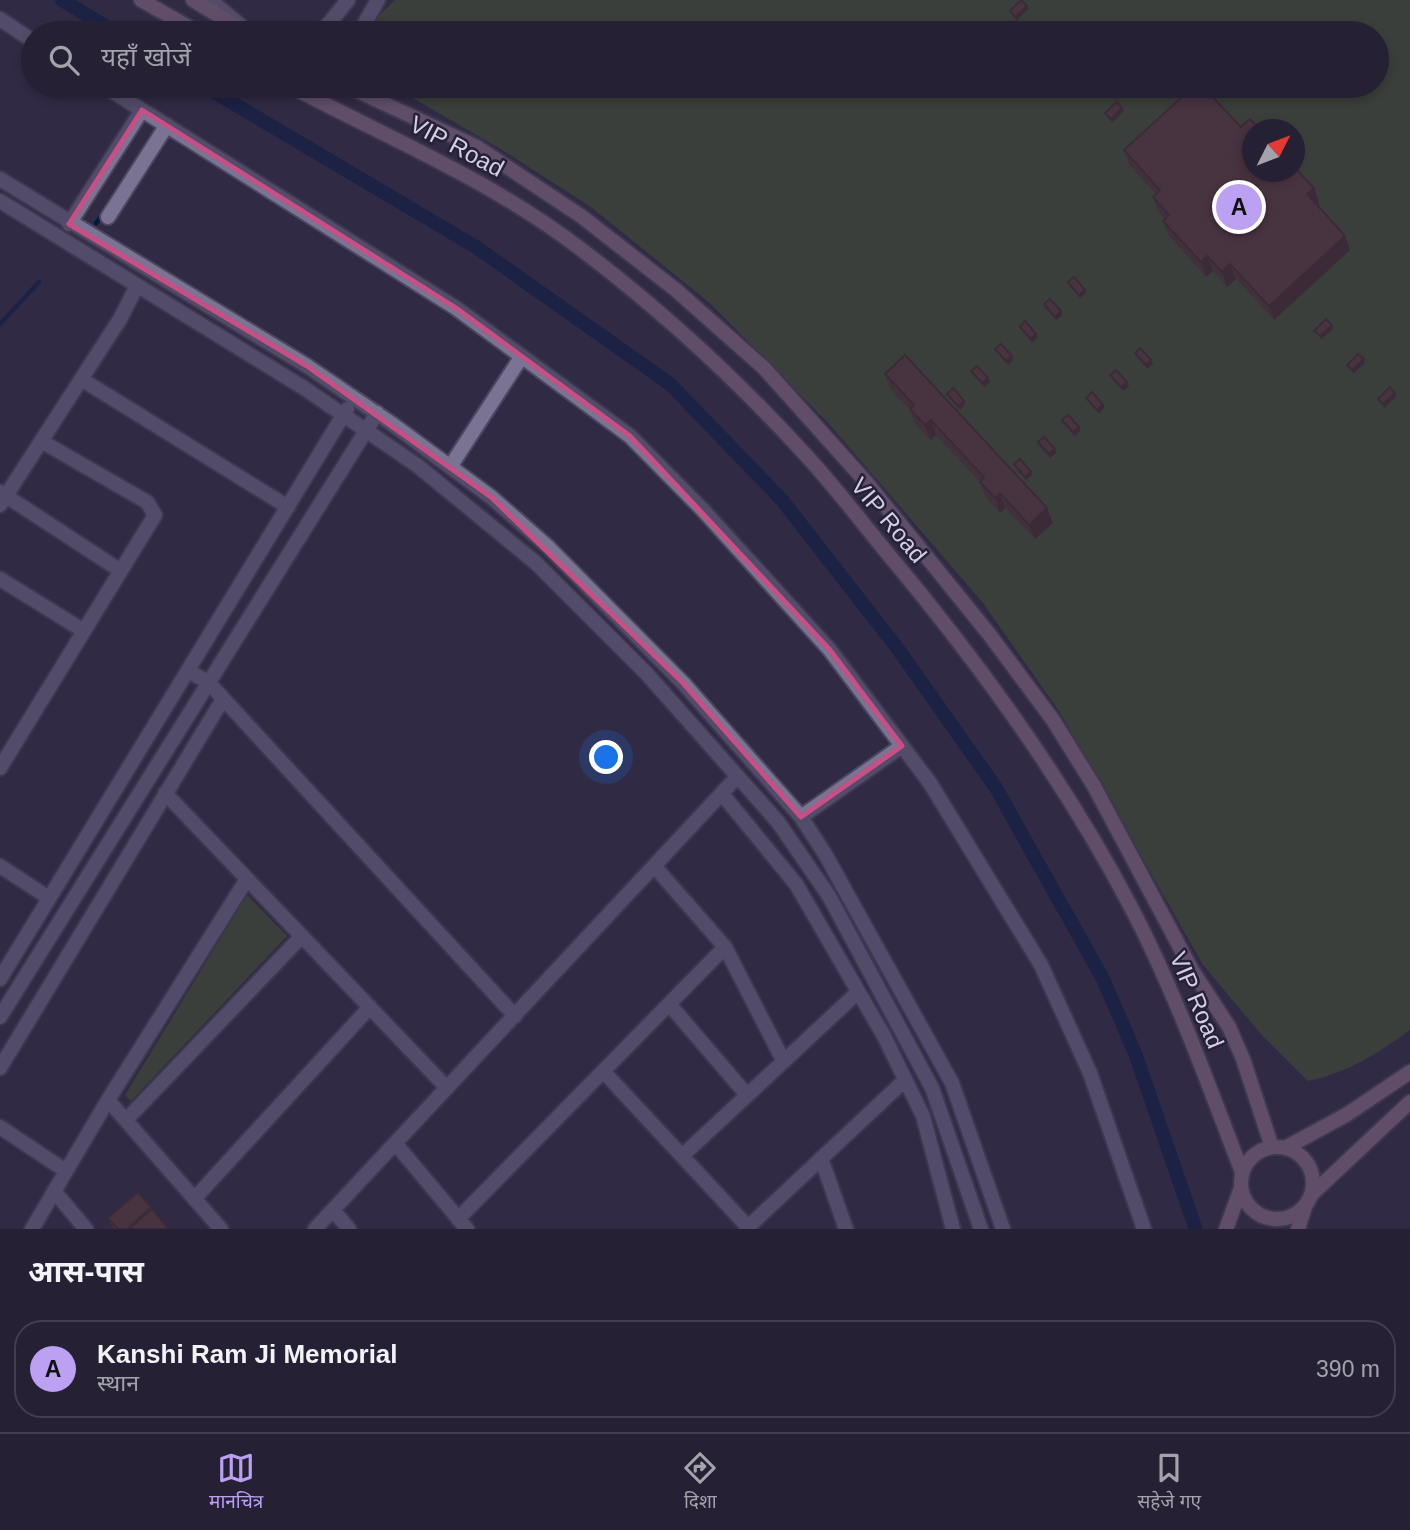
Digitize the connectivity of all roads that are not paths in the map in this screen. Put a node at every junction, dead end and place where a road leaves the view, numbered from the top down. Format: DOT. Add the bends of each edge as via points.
graph roads {
  1 [pos="141,0"];
  2 [pos="193,0"];
  3 [pos="348,0"];
  4 [pos="379,0"];
  5 [pos="215,3"];
  6 [pos="0,19"];
  7 [pos="178,21"];
  8 [pos="228,21"];
  9 [pos="235,21"];
  10 [pos="331,21"];
  11 [pos="366,21"];
  12 [pos="21,33"];
  13 [pos="123,98"];
  14 [pos="314,98"];
  15 [pos="373,98"];
  16 [pos="318,100"];
  17 [pos="142,110"];
  18 [pos="167,125"];
  19 [pos="0,179"];
  20 [pos="0,201"];
  21 [pos="108,217"];
  22 [pos="69,224"];
  23 [pos="137,286"];
  24 [pos="522,356"];
  25 [pos="81,379"];
  26 [pos="354,398"];
  27 [pos="377,413"];
  28 [pos="344,415"];
  29 [pos="366,430"];
  30 [pos="41,441"];
  31 [pos="450,467"];
  32 [pos="2,498"];
  33 [pos="288,507"];
  34 [pos="121,571"];
  35 [pos="3,581"];
  36 [pos="84,631"];
  37 [pos="188,671"];
  38 [pos="208,681"];
  39 [pos="223,699"];
  40 [pos="902,746"];
  41 [pos="1,765"];
  42 [pos="737,777"];
  43 [pos="165,793"];
  44 [pos="722,794"];
  45 [pos="801,817"];
  46 [pos="0,866"];
  47 [pos="655,867"];
  48 [pos="247,879"];
  49 [pos="49,898"];
  50 [pos="302,936"];
  51 [pos="725,947"];
  52 [pos="0,979"];
  53 [pos="859,992"];
  54 [pos="669,1004"];
  55 [pos="370,1007"];
  56 [pos="515,1016"];
  57 [pos="0,1017"];
  58 [pos="783,1060"];
  59 [pos="0,1068"];
  60 [pos="603,1071"];
  61 [pos="1410,1072"];
  62 [pos="905,1080"];
  63 [pos="447,1088"];
  64 [pos="747,1095"];
  65 [pos="108,1100"];
  66 [pos="1410,1102"];
  67 [pos="125,1120"];
  68 [pos="0,1128"];
  69 [pos="395,1143"];
  70 [pos="1279,1147"];
  71 [pos="682,1156"];
  72 [pos="821,1158"];
  73 [pos="66,1171"];
  74 [pos="1242,1172"];
  75 [pos="1241,1188"];
  76 [pos="54,1191"];
  77 [pos="195,1198"];
  78 [pos="1309,1200"];
  79 [pos="333,1210"];
  80 [pos="462,1224"];
  81 [pos="747,1228"];
  82 [pos="32,1229"];
  83 [pos="86,1229"];
  84 [pos="221,1229"];
  85 [pos="315,1229"];
  86 [pos="349,1229"];
  87 [pos="846,1229"];
  88 [pos="953,1229"];
  89 [pos="981,1229"];
  90 [pos="1003,1229"];
  91 [pos="1144,1229"];
  92 [pos="1226,1229"];
  93 [pos="1298,1229"];
  1 -- 7 [label="main road"];
  2 -- 8 [label="main road"];
  3 -- 10 [label="street"];
  4 -- 11 [label="street"];
  5 -- 9 [label="street"];
  6 -- 12 [label="street"];
  13 -- 17 [label="street"];
  14 -- 16 [label="main road, VIP Road"];
  15 -- 70 [label="main road, VIP Road" via="477,147 581,216 676,290 764,368 867,483 989,634 1053,720 1094,786 1192,970 1229,1027"];
  16 -- 74 [label="main road, VIP Road" via="468,174 580,249 699,348 803,452 1010,707 1068,799 1133,911"];
  17 -- 18 [label="street"];
  17 -- 22 [label="street"];
  18 -- 21 [label="street"];
  18 -- 24 [label="street" via="456,308"];
  19 -- 22 [label="street"];
  20 -- 23 [label="street"];
  22 -- 26 [label="street" via="188,292"];
  23 -- 25 [label="street"];
  23 -- 28 [label="street"];
  24 -- 31 [label="street"];
  24 -- 40 [label="street" via="630,436 703,510 830,650"];
  25 -- 30 [label="street"];
  25 -- 33 [label="street"];
  26 -- 27 [label="street"];
  26 -- 28 [label="street"];
  27 -- 29 [label="street"];
  27 -- 31 [label="street"];
  28 -- 29 [label="street"];
  28 -- 33 [label="street"];
  29 -- 38 [label="street"];
  29 -- 42 [label="street" via="418,466 536,563 647,674"];
  30 -- 32 [label="street"];
  30 -- 34 [label="street" via="154,509 156,515"];
  31 -- 45 [label="street" via="547,546 683,683"];
  32 -- 34 [label="street"];
  33 -- 37 [label="street"];
  34 -- 36 [label="street"];
  35 -- 36 [label="street"];
  36 -- 41 [label="street"];
  37 -- 38 [label="street"];
  37 -- 49 [label="street"];
  38 -- 39 [label="street"];
  38 -- 57 [label="street"];
  39 -- 43 [label="street"];
  39 -- 56 [label="street"];
  40 -- 45 [label="street"];
  40 -- 91 [label="street" via="930,783 1041,965 1090,1073"];
  42 -- 44 [label="street"];
  42 -- 89 [label="street" via="778,822 835,908 932,1088"];
  43 -- 48 [label="street"];
  43 -- 59 [label="street"];
  44 -- 47 [label="street"];
  44 -- 53 [label="street" via="796,884"];
  45 -- 90 [label="street" via="952,1083"];
  46 -- 49 [label="street"];
  47 -- 51 [label="street"];
  47 -- 56 [label="street"];
  48 -- 50 [label="street"];
  48 -- 65 [label="street"];
  49 -- 52 [label="street"];
  50 -- 55 [label="street"];
  50 -- 67 [label="street"];
  51 -- 54 [label="street"];
  51 -- 58 [label="street"];
  53 -- 58 [label="street"];
  53 -- 62 [label="street"];
  54 -- 60 [label="street"];
  54 -- 64 [label="street"];
  55 -- 63 [label="street"];
  55 -- 77 [label="street"];
  56 -- 63 [label="street"];
  58 -- 64 [label="street"];
  60 -- 71 [label="street"];
  60 -- 80 [label="street"];
  61 -- 70 [label="main road" via="1346,1115"];
  62 -- 72 [label="street"];
  62 -- 88 [label="street" via="922,1116"];
  63 -- 69 [label="street"];
  64 -- 71 [label="street"];
  65 -- 67 [label="street"];
  65 -- 73 [label="street"];
  66 -- 78 [label="main road"];
  67 -- 77 [label="street"];
  68 -- 73 [label="street"];
  69 -- 79 [label="street"];
  69 -- 80 [label="street"];
  70 -- 74 [label="main road" via="1249,1160"];
  70 -- 78 [label="main road" via="1298,1154 1308,1165 1313,1179"];
  71 -- 81 [label="street"];
  72 -- 81 [label="street"];
  72 -- 87 [label="street"];
  73 -- 76 [label="street"];
  74 -- 75 [label="main road"];
  75 -- 78 [label="main road" via="1245,1201 1268,1218 1296,1215"];
  75 -- 92 [label="main road"];
  76 -- 82 [label="street"];
  76 -- 83 [label="street"];
  77 -- 84 [label="street"];
  78 -- 93 [label="main road"];
  79 -- 85 [label="street"];
  79 -- 86 [label="street"];
}
